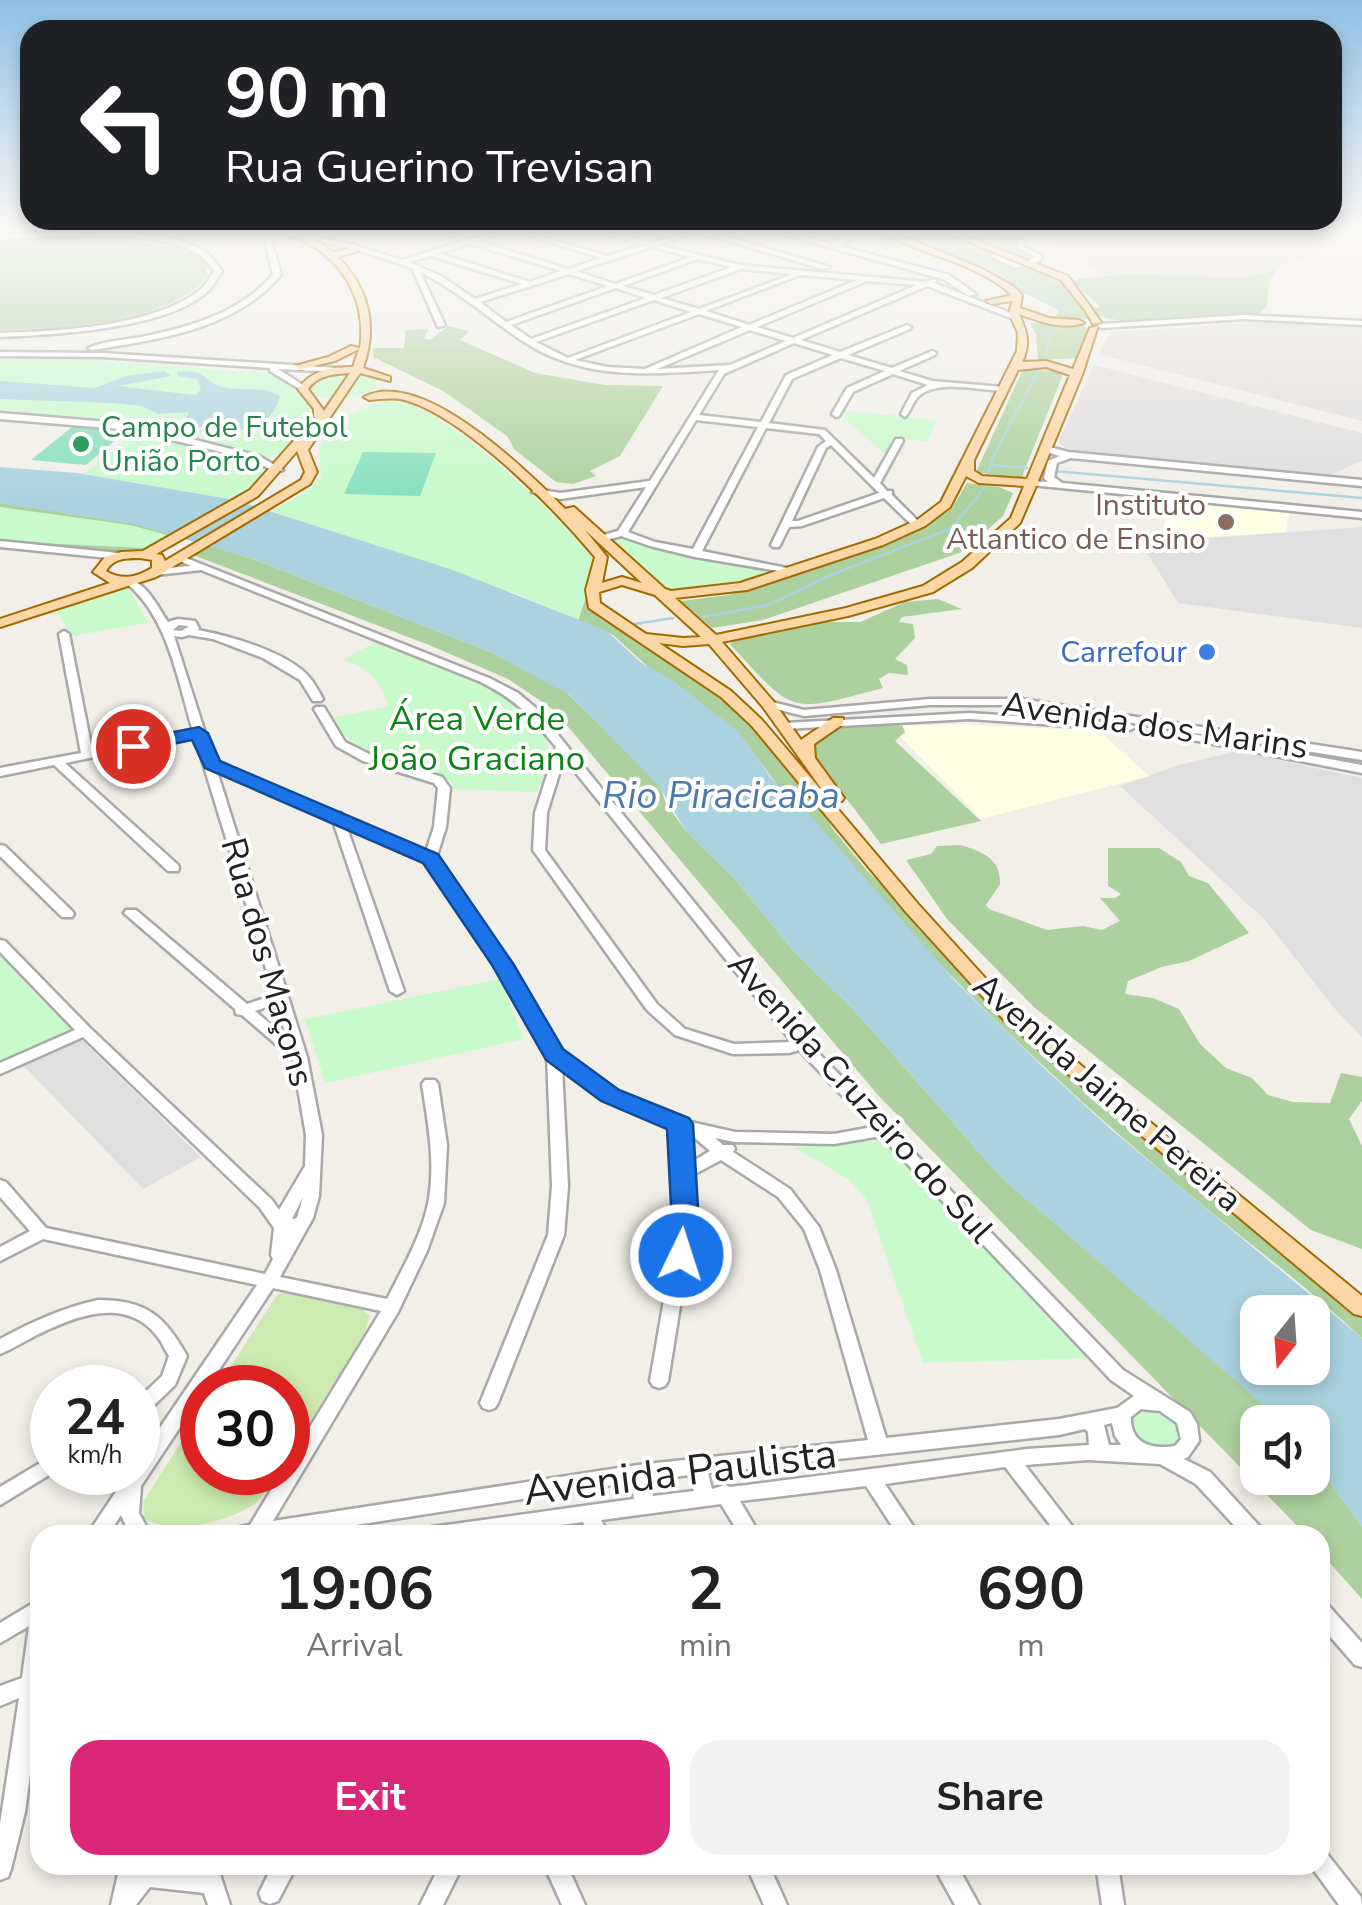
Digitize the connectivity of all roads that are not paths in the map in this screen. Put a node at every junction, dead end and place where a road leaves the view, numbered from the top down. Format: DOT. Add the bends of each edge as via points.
graph roads {
  1 [pos="127,320"];
  2 [pos="207,320"];
  3 [pos="358,320"];
  4 [pos="368,320"];
  5 [pos="438,320"];
  6 [pos="497,320"];
  7 [pos="518,320"];
  8 [pos="593,320"];
  9 [pos="674,320"];
  10 [pos="727,320"];
  11 [pos="762,320"];
  12 [pos="840,320"];
  13 [pos="1019,320"];
  14 [pos="1047,320"];
  15 [pos="1089,320"];
  16 [pos="1089,320"];
  17 [pos="1194,320"];
  18 [pos="1310,320"];
  19 [pos="1362,323"];
  20 [pos="1089,324"];
  21 [pos="504,325"];
  22 [pos="441,326"];
  23 [pos="747,326"];
  24 [pos="906,327"];
  25 [pos="0,334"];
  26 [pos="792,340"];
  27 [pos="530,342"];
  28 [pos="104,350"];
  29 [pos="360,350"];
  30 [pos="68,352"];
  31 [pos="932,353"];
  32 [pos="0,354"];
  33 [pos="39,354"];
  34 [pos="54,354"];
  35 [pos="840,355"];
  36 [pos="1026,359"];
  37 [pos="568,360"];
  38 [pos="1082,362"];
  39 [pos="247,364"];
  40 [pos="300,366"];
  41 [pos="1064,366"];
  42 [pos="728,367"];
  43 [pos="338,371"];
  44 [pos="892,371"];
  45 [pos="643,372"];
  46 [pos="1076,375"];
  47 [pos="386,377"];
  48 [pos="935,384"];
  49 [pos="997,391"];
  50 [pos="305,392"];
  51 [pos="361,400"];
  52 [pos="334,401"];
  53 [pos="836,414"];
  54 [pos="904,414"];
  55 [pos="0,416"];
  56 [pos="323,417"];
  57 [pos="693,417"];
  58 [pos="764,424"];
  59 [pos="831,440"];
  60 [pos="899,441"];
  61 [pos="1046,449"];
  62 [pos="1080,456"];
  63 [pos="305,459"];
  64 [pos="968,460"];
  65 [pos="276,472"];
  66 [pos="1037,474"];
  67 [pos="979,480"];
  68 [pos="876,482"];
  69 [pos="957,482"];
  70 [pos="1362,482"];
  71 [pos="652,483"];
  72 [pos="1006,484"];
  73 [pos="1058,484"];
  74 [pos="545,492"];
  75 [pos="889,494"];
  76 [pos="1022,506"];
  77 [pos="908,512"];
  78 [pos="934,515"];
  79 [pos="1362,515"];
  80 [pos="786,524"];
  81 [pos="918,525"];
  82 [pos="620,533"];
  83 [pos="598,534"];
  84 [pos="776,546"];
  85 [pos="0,548"];
  86 [pos="695,554"];
  87 [pos="149,555"];
  88 [pos="112,558"];
  89 [pos="181,559"];
  90 [pos="213,569"];
  91 [pos="792,572"];
  92 [pos="101,576"];
  93 [pos="144,582"];
  94 [pos="592,590"];
  95 [pos="656,591"];
  96 [pos="0,621"];
  97 [pos="691,621"];
  98 [pos="190,628"];
  99 [pos="167,630"];
  100 [pos="64,634"];
  101 [pos="634,634"];
  102 [pos="654,638"];
  103 [pos="713,640"];
  104 [pos="175,647"];
  105 [pos="680,663"];
  106 [pos="1020,702"];
  107 [pos="768,704"];
  108 [pos="1046,705"];
  109 [pos="999,717"];
  110 [pos="1026,718"];
  111 [pos="838,721"];
  112 [pos="784,726"];
  113 [pos="199,733"];
  114 [pos="562,746"];
  115 [pos="1310,746"];
  116 [pos="1274,753"];
  117 [pos="87,754"];
  118 [pos="1362,756"];
  119 [pos="55,760"];
  120 [pos="807,760"];
  121 [pos="576,762"];
  122 [pos="212,764"];
  123 [pos="553,768"];
  124 [pos="1362,769"];
  125 [pos="1,770"];
  126 [pos="337,816"];
  127 [pos="0,849"];
  128 [pos="430,859"];
  129 [pos="172,868"];
  130 [pos="131,913"];
  131 [pos="67,914"];
  132 [pos="0,944"];
  133 [pos="396,992"];
  134 [pos="282,997"];
  135 [pos="242,1011"];
  136 [pos="85,1031"];
  137 [pos="802,1044"];
  138 [pos="554,1054"];
  139 [pos="300,1057"];
  140 [pos="0,1069"];
  141 [pos="430,1084"];
  142 [pos="688,1127"];
  143 [pos="885,1130"];
  144 [pos="743,1138"];
  145 [pos="722,1154"];
  146 [pos="314,1164"];
  147 [pos="684,1173"];
  148 [pos="0,1186"];
  149 [pos="266,1204"];
  150 [pos="290,1204"];
  151 [pos="304,1217"];
  152 [pos="281,1225"];
  153 [pos="41,1234"];
  154 [pos="0,1256"];
  155 [pos="279,1259"];
  156 [pos="268,1283"];
  157 [pos="1362,1293"];
  158 [pos="392,1306"];
  159 [pos="1362,1308"];
  160 [pos="0,1347"];
  161 [pos="1117,1375"];
  162 [pos="659,1382"];
  163 [pos="160,1389"];
  164 [pos="1158,1402"];
  165 [pos="490,1403"];
  166 [pos="1123,1413"];
  167 [pos="1090,1422"];
  168 [pos="160,1441"];
  169 [pos="1190,1441"];
  170 [pos="879,1447"];
  171 [pos="1093,1452"];
  172 [pos="1157,1456"];
  173 [pos="1012,1461"];
  174 [pos="696,1466"];
  175 [pos="638,1473"];
  176 [pos="870,1477"];
  177 [pos="30,1478"];
  178 [pos="1204,1478"];
  179 [pos="726,1494"];
  180 [pos="123,1495"];
  181 [pos="131,1495"];
  182 [pos="704,1496"];
  183 [pos="0,1497"];
  184 [pos="645,1504"];
  185 [pos="588,1512"];
  186 [pos="104,1525"];
  187 [pos="134,1525"];
  188 [pos="252,1525"];
  189 [pos="294,1525"];
  190 [pos="500,1525"];
  191 [pos="594,1525"];
  192 [pos="744,1525"];
  193 [pos="901,1525"];
  194 [pos="1060,1525"];
  195 [pos="1246,1525"];
  196 [pos="30,1614"];
  197 [pos="1330,1621"];
  198 [pos="0,1634"];
  199 [pos="1362,1658"];
  200 [pos="30,1684"];
  201 [pos="0,1696"];
  202 [pos="30,1721"];
  203 [pos="0,1869"];
  204 [pos="139,1875"];
  205 [pos="173,1875"];
  206 [pos="280,1875"];
  207 [pos="447,1875"];
  208 [pos="559,1875"];
  209 [pos="762,1875"];
  210 [pos="950,1875"];
  211 [pos="1109,1875"];
  212 [pos="1330,1875"];
  213 [pos="212,1884"];
  214 [pos="270,1893"];
  215 [pos="571,1902"];
  216 [pos="122,1905"];
  217 [pos="431,1905"];
  218 [pos="776,1905"];
  219 [pos="968,1905"];
  220 [pos="1113,1905"];
  221 [pos="1352,1905"];
  1 -- 25 [label="street"];
  2 -- 28 [label="street"];
  3 -- 29 [label="main road"];
  4 -- 29 [label="main road"];
  5 -- 22 [label="street"];
  6 -- 21 [label="street"];
  7 -- 21 [label="street"];
  8 -- 27 [label="street"];
  9 -- 37 [label="street"];
  10 -- 23 [label="street"];
  11 -- 23 [label="street"];
  12 -- 26 [label="street"];
  13 -- 36 [label="main road"];
  14 -- 20 [label="main road"];
  15 -- 20 [label="main road"];
  16 -- 20 [label="main road"];
  17 -- 20 [label="street"];
  18 -- 19 [label="street"];
  20 -- 38 [label="main road"];
  21 -- 27 [label="street"];
  23 -- 26 [label="street"];
  23 -- 45 [label="street"];
  24 -- 35 [label="street"];
  26 -- 35 [label="street"];
  26 -- 42 [label="street"];
  27 -- 37 [label="street"];
  28 -- 30 [label="street"];
  28 -- 34 [label="street"];
  28 -- 39 [label="street"];
  29 -- 40 [label="main road"];
  29 -- 43 [label="main road"];
  29 -- 43 [label="main road"];
  29 -- 47 [label="main road"];
  30 -- 33 [label="street"];
  30 -- 34 [label="street"];
  31 -- 44 [label="street"];
  32 -- 33 [label="street"];
  33 -- 34 [label="street"];
  35 -- 44 [label="street"];
  35 -- 58 [label="street" via="789,377"];
  36 -- 41 [label="main road"];
  36 -- 49 [label="main road"];
  37 -- 45 [label="street"];
  38 -- 41 [label="main road"];
  38 -- 46 [label="main road"];
  39 -- 40 [label="street"];
  39 -- 50 [label="street" via="281,371"];
  40 -- 43 [label="street"];
  41 -- 46 [label="main road"];
  42 -- 45 [label="street"];
  42 -- 57 [label="street"];
  43 -- 47 [label="main road, Avenida Jaime Pereira"];
  43 -- 50 [label="main road" via="306,381"];
  43 -- 52 [label="main road"];
  44 -- 48 [label="street"];
  44 -- 53 [label="street" via="850,390"];
  46 -- 61 [label="main road"];
  47 -- 51 [label="main road" via="384,390"];
  47 -- 74 [label="main road, Avenida Jaime Pereira" via="492,442"];
  48 -- 49 [label="street"];
  48 -- 54 [label="street" via="915,395"];
  49 -- 64 [label="main road"];
  50 -- 52 [label="main road"];
  50 -- 56 [label="main road"];
  51 -- 52 [label="main road, Avenida Jaime Pereira"];
  51 -- 56 [label="main road"];
  51 -- 74 [label="main road, Avenida Jaime Pereira" via="416,400"];
  52 -- 56 [label="main road"];
  55 -- 65 [label="street" via="132,427 258,459"];
  56 -- 63 [label="main road" via="302,450"];
  56 -- 65 [label="main road"];
  57 -- 58 [label="street"];
  57 -- 71 [label="street"];
  58 -- 59 [label="street" via="817,430"];
  58 -- 86 [label="street"];
  59 -- 68 [label="street"];
  59 -- 80 [label="street"];
  60 -- 68 [label="street"];
  61 -- 62 [label="street"];
  61 -- 66 [label="main road"];
  62 -- 70 [label="street"];
  62 -- 73 [label="street" via="1053,461 1049,478"];
  63 -- 65 [label="main road" via="304,472 295,478 279,479"];
  63 -- 89 [label="main road" via="310,478"];
  64 -- 67 [label="main road" via="968,472"];
  64 -- 69 [label="main road"];
  65 -- 87 [label="main road" via="253,494"];
  66 -- 72 [label="main road"];
  66 -- 73 [label="street"];
  66 -- 76 [label="main road"];
  67 -- 69 [label="main road"];
  67 -- 72 [label="main road"];
  68 -- 75 [label="street"];
  69 -- 78 [label="main road"];
  71 -- 74 [label="street"];
  71 -- 82 [label="street"];
  72 -- 76 [label="main road" via="1018,490"];
  73 -- 79 [label="street"];
  74 -- 83 [label="main road, Avenida Jaime Pereira"];
  74 -- 94 [label="main road, Avenida Jaime Pereira" via="601,557"];
  75 -- 77 [label="street"];
  75 -- 80 [label="street"];
  76 -- 103 [label="main road" via="1012,525 978,556 928,588"];
  77 -- 78 [label="street"];
  77 -- 81 [label="street"];
  78 -- 81 [label="main road"];
  80 -- 84 [label="street"];
  81 -- 91 [label="main road"];
  82 -- 83 [label="street"];
  82 -- 86 [label="street"];
  83 -- 95 [label="main road, Avenida Jaime Pereira"];
  85 -- 88 [label="street"];
  86 -- 91 [label="street"];
  87 -- 88 [label="main road"];
  87 -- 89 [label="main road"];
  87 -- 93 [label="main road" via="161,562"];
  88 -- 92 [label="main road" via="99,568"];
  89 -- 90 [label="street, Avenida Cruzeiro do Sul"];
  89 -- 93 [label="main road"];
  90 -- 93 [label="street, Avenida Cruzeiro do Sul"];
  90 -- 114 [label="street, Avenida Cruzeiro do Sul" via="514,694"];
  91 -- 95 [label="main road" via="707,594"];
  92 -- 93 [label="main road"];
  92 -- 96 [label="main road"];
  93 -- 96 [label="main road"];
  93 -- 98 [label="street"];
  93 -- 99 [label="street, Rua dos Maçons"];
  94 -- 95 [label="main road" via="622,581"];
  94 -- 101 [label="main road, Avenida Jaime Pereira" via="594,605"];
  95 -- 97 [label="main road, Avenida Jaime Pereira"];
  97 -- 102 [label="main road" via="688,633"];
  97 -- 103 [label="main road, Avenida Jaime Pereira"];
  98 -- 99 [label="street" via="174,623"];
  98 -- 104 [label="street"];
  98 -- 128 [label="street" via="304,679 340,744 438,780 444,788"];
  99 -- 104 [label="street, Rua dos Maçons"];
  100 -- 117 [label="street"];
  101 -- 102 [label="main road"];
  101 -- 105 [label="main road, Avenida Jaime Pereira"];
  102 -- 103 [label="main road"];
  103 -- 107 [label="main road, Avenida Jaime Pereira"];
  104 -- 113 [label="street, Rua dos Maçons"];
  105 -- 112 [label="main road"];
  105 -- 159 [label="main road, Avenida Jaime Pereira" via="757,723 1010,1016"];
  106 -- 107 [label="street, Avenida dos Marins" via="804,712"];
  106 -- 108 [label="street, Avenida dos Marins"];
  106 -- 109 [label="street" via="982,706"];
  107 -- 112 [label="main road, Avenida Jaime Pereira"];
  108 -- 110 [label="street" via="1048,715"];
  108 -- 115 [label="street, Avenida dos Marins"];
  109 -- 110 [label="street, Avenida dos Marins"];
  109 -- 111 [label="street, Avenida dos Marins"];
  110 -- 116 [label="street, Avenida dos Marins" via="1154,730"];
  111 -- 112 [label="street, Avenida dos Marins"];
  111 -- 120 [label="main road" via="807,742"];
  112 -- 120 [label="main road, Avenida Jaime Pereira"];
  113 -- 117 [label="street"];
  113 -- 122 [label="street, Rua dos Maçons"];
  114 -- 121 [label="street, Avenida Cruzeiro do Sul"];
  114 -- 123 [label="street"];
  115 -- 116 [label="street" via="1304,754"];
  115 -- 118 [label="street, Avenida dos Marins"];
  116 -- 124 [label="street, Avenida dos Marins"];
  117 -- 119 [label="street"];
  119 -- 125 [label="street"];
  119 -- 129 [label="street"];
  120 -- 157 [label="main road, Avenida Jaime Pereira" via="1016,1010"];
  121 -- 123 [label="street"];
  121 -- 137 [label="street, Avenida Cruzeiro do Sul"];
  122 -- 126 [label="street"];
  122 -- 134 [label="street, Rua dos Maçons"];
  123 -- 137 [label="street" via="539,850 652,1007 680,1032 733,1049"];
  126 -- 128 [label="street"];
  126 -- 133 [label="street"];
  127 -- 131 [label="street"];
  128 -- 138 [label="street"];
  130 -- 135 [label="street"];
  132 -- 136 [label="street"];
  134 -- 135 [label="street"];
  134 -- 139 [label="street, Rua dos Maçons"];
  135 -- 139 [label="street"];
  136 -- 140 [label="street"];
  136 -- 149 [label="street"];
  137 -- 143 [label="street, Avenida Cruzeiro do Sul"];
  138 -- 142 [label="street" via="610,1096"];
  138 -- 165 [label="street" via="556,1236"];
  139 -- 146 [label="street, Rua dos Maçons"];
  141 -- 158 [label="street" via="440,1146 436,1203"];
  142 -- 144 [label="street"];
  142 -- 145 [label="street"];
  142 -- 147 [label="street"];
  143 -- 144 [label="street" via="834,1139"];
  143 -- 161 [label="street, Avenida Cruzeiro do Sul"];
  144 -- 145 [label="street"];
  145 -- 147 [label="street"];
  145 -- 170 [label="street" via="784,1192 811,1227"];
  146 -- 150 [label="street, Rua dos Maçons"];
  146 -- 151 [label="street, Rua dos Maçons"];
  147 -- 162 [label="street" via="686,1225"];
  148 -- 153 [label="street"];
  149 -- 150 [label="street"];
  149 -- 152 [label="street"];
  150 -- 151 [label="street"];
  150 -- 152 [label="street, Rua dos Maçons"];
  151 -- 152 [label="street"];
  151 -- 155 [label="street, Rua dos Maçons"];
  152 -- 155 [label="street, Rua dos Maçons"];
  153 -- 154 [label="street"];
  153 -- 156 [label="street"];
  155 -- 156 [label="street, Rua dos Maçons"];
  156 -- 158 [label="street"];
  156 -- 168 [label="street, Rua dos Maçons"];
  158 -- 188 [label="street"];
  160 -- 163 [label="street" via="44,1323 111,1303 151,1316 167,1331 178,1356"];
  161 -- 164 [label="street, Avenida Cruzeiro do Sul"];
  161 -- 166 [label="street"];
  164 -- 166 [label="street" via="1136,1402"];
  164 -- 169 [label="street" via="1188,1422"];
  166 -- 167 [label="street, Avenida Paulista"];
  166 -- 172 [label="street" via="1128,1442"];
  167 -- 170 [label="street, Avenida Paulista"];
  167 -- 171 [label="street" via="1100,1437"];
  169 -- 172 [label="street" via="1181,1452"];
  169 -- 178 [label="street"];
  170 -- 174 [label="street, Avenida Paulista"];
  171 -- 172 [label="street, Avenida Paulista"];
  171 -- 173 [label="street, Avenida Paulista"];
  172 -- 178 [label="street"];
  173 -- 176 [label="street, Avenida Paulista"];
  173 -- 194 [label="street"];
  174 -- 175 [label="street, Avenida Paulista"];
  174 -- 182 [label="street"];
  175 -- 184 [label="street"];
  175 -- 189 [label="street, Avenida Paulista"];
  176 -- 179 [label="street, Avenida Paulista"];
  176 -- 193 [label="street"];
  177 -- 183 [label="street"];
  178 -- 195 [label="street"];
  179 -- 182 [label="street, Avenida Paulista"];
  179 -- 192 [label="street"];
  180 -- 186 [label="street, Rua dos Maçons"];
  181 -- 187 [label="street, Rua dos Maçons"];
  182 -- 184 [label="street, Avenida Paulista"];
  184 -- 185 [label="street, Avenida Paulista"];
  185 -- 190 [label="street, Avenida Paulista"];
  185 -- 191 [label="street"];
  196 -- 198 [label="street"];
  197 -- 199 [label="street"];
  200 -- 201 [label="street"];
  202 -- 203 [label="street"];
  204 -- 216 [label="street"];
  205 -- 213 [label="street"];
  206 -- 214 [label="street"];
  207 -- 217 [label="street"];
  208 -- 215 [label="street"];
  209 -- 218 [label="street"];
  210 -- 219 [label="street"];
  211 -- 220 [label="street"];
  212 -- 221 [label="street"];
}
